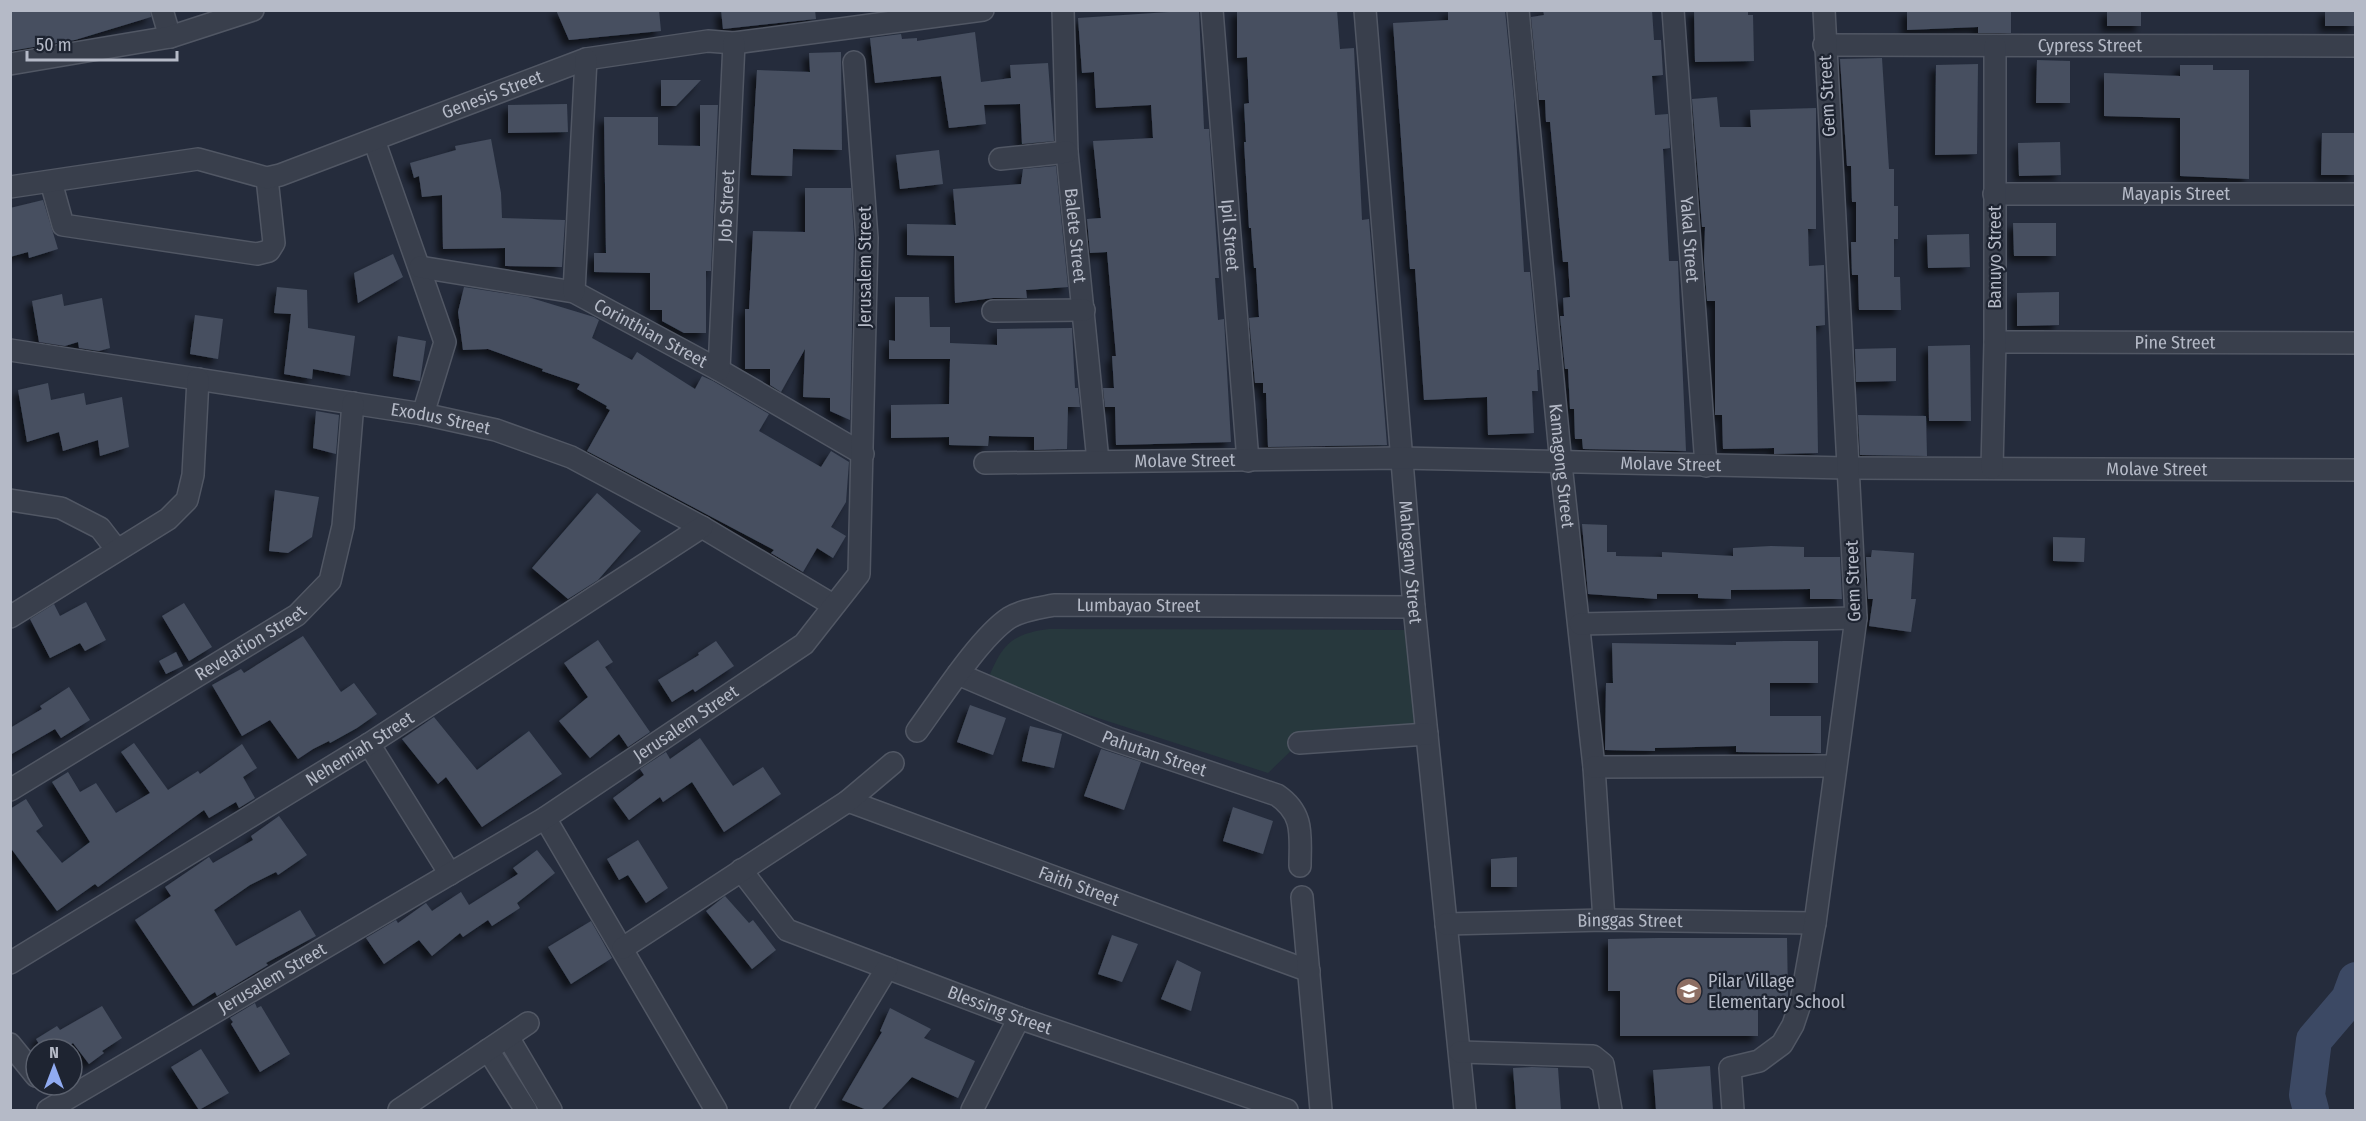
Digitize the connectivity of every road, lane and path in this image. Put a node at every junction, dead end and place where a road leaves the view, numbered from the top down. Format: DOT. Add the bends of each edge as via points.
graph roads {
  1 [pos="162,10"];
  2 [pos="253,10"];
  3 [pos="983,10"];
  4 [pos="1063,10"];
  5 [pos="1212,10"];
  6 [pos="1365,10"];
  7 [pos="1518,10"];
  8 [pos="1672,10"];
  9 [pos="1824,10"];
  10 [pos="170,37"];
  11 [pos="734,43"];
  12 [pos="1824,45"];
  13 [pos="1995,46"];
  14 [pos="2355,46"];
  15 [pos="586,59"];
  16 [pos="854,62"];
  17 [pos="10,64"];
  18 [pos="374,140"];
  19 [pos="1066,152"];
  20 [pos="1000,159"];
  21 [pos="267,178"];
  22 [pos="51,182"];
  23 [pos="10,187"];
  24 [pos="1994,194"];
  25 [pos="2355,194"];
  26 [pos="420,267"];
  27 [pos="574,292"];
  28 [pos="1084,310"];
  29 [pos="993,311"];
  30 [pos="1995,342"];
  31 [pos="2355,344"];
  32 [pos="10,350"];
  33 [pos="719,370"];
  34 [pos="198,379"];
  35 [pos="353,403"];
  36 [pos="423,414"];
  37 [pos="862,454"];
  38 [pos="1401,458"];
  39 [pos="1248,460"];
  40 [pos="1098,461"];
  41 [pos="985,463"];
  42 [pos="1561,464"];
  43 [pos="1706,466"];
  44 [pos="1847,468"];
  45 [pos="1992,468"];
  46 [pos="2355,470"];
  47 [pos="10,500"];
  48 [pos="702,526"];
  49 [pos="117,550"];
  50 [pos="833,605"];
  51 [pos="1414,608"];
  52 [pos="10,617"];
  53 [pos="1856,618"];
  54 [pos="1580,624"];
  55 [pos="958,674"];
  56 [pos="917,730"];
  57 [pos="1427,734"];
  58 [pos="1299,743"];
  59 [pos="369,744"];
  60 [pos="893,763"];
  61 [pos="1835,766"];
  62 [pos="1594,767"];
  63 [pos="10,790"];
  64 [pos="848,801"];
  65 [pos="545,818"];
  66 [pos="1300,866"];
  67 [pos="741,870"];
  68 [pos="450,874"];
  69 [pos="1302,897"];
  70 [pos="1604,920"];
  71 [pos="1815,923"];
  72 [pos="1446,924"];
  73 [pos="623,948"];
  74 [pos="10,963"];
  75 [pos="887,968"];
  76 [pos="1309,971"];
  77 [pos="1019,1018"];
  78 [pos="528,1023"];
  79 [pos="508,1037"];
  80 [pos="10,1044"];
  81 [pos="488,1050"];
  82 [pos="1460,1052"];
  83 [pos="24,1061"];
  84 [pos="53,1108"];
  85 [pos="399,1110"];
  86 [pos="526,1110"];
  87 [pos="551,1110"];
  88 [pos="716,1110"];
  89 [pos="801,1110"];
  90 [pos="972,1110"];
  91 [pos="1287,1110"];
  92 [pos="1321,1110"];
  93 [pos="1466,1110"];
  94 [pos="1611,1110"];
  95 [pos="1733,1110"];
  1 -- 10 [label="street"];
  2 -- 10 [label="street"];
  3 -- 11 [label="street, Genesis Street"];
  4 -- 19 [label="street, Balete Street"];
  5 -- 39 [label="street, Ipil Street"];
  6 -- 38 [label="street, Mahogany Street"];
  7 -- 42 [label="street, Kamagong Street"];
  8 -- 43 [label="street, Yakal Street"];
  9 -- 12 [label="street, Gem Street"];
  10 -- 17 [label="street"];
  11 -- 15 [label="street, Genesis Street" via="708,41"];
  11 -- 33 [label="street, Job Street"];
  12 -- 13 [label="street, Cypress Street"];
  12 -- 44 [label="street, Gem Street"];
  13 -- 14 [label="street, Cypress Street"];
  13 -- 24 [label="street, Banuyo Street"];
  15 -- 18 [label="street, Genesis Street"];
  15 -- 27 [label="street"];
  16 -- 37 [label="street, Jerusalem Street" via="867,238"];
  18 -- 21 [label="street, Genesis Street"];
  18 -- 26 [label="street"];
  19 -- 20 [label="street"];
  19 -- 28 [label="street, Balete Street"];
  21 -- 22 [label="street" via="198,159"];
  21 -- 22 [label="street" via="274,243 269,251 257,254 63,225"];
  22 -- 23 [label="street"];
  24 -- 25 [label="street, Mayapis Street"];
  24 -- 30 [label="street, Banuyo Street"];
  26 -- 27 [label="street, Corinthian Street"];
  26 -- 36 [label="street" via="446,342"];
  27 -- 33 [label="street, Corinthian Street"];
  28 -- 29 [label="street"];
  28 -- 40 [label="street, Balete Street"];
  30 -- 31 [label="street, Pine Street"];
  30 -- 45 [label="street, Banuyo Street"];
  32 -- 34 [label="street, Exodus Street"];
  33 -- 37 [label="street, Corinthian Street"];
  34 -- 35 [label="street, Exodus Street"];
  34 -- 49 [label="street" via="193,475 187,500 168,519"];
  35 -- 36 [label="street, Exodus Street"];
  35 -- 63 [label="street, Revelation Street" via="343,526 330,581 297,615"];
  36 -- 48 [label="street, Exodus Street" via="496,430 571,457"];
  37 -- 50 [label="street, Jerusalem Street" via="859,574"];
  38 -- 39 [label="street, Molave Street"];
  38 -- 42 [label="street, Molave Street"];
  38 -- 51 [label="street, Mahogany Street"];
  39 -- 40 [label="street, Molave Street"];
  40 -- 41 [label="street, Molave Street"];
  42 -- 43 [label="street, Molave Street"];
  42 -- 54 [label="street, Kamagong Street"];
  43 -- 44 [label="street, Molave Street"];
  44 -- 45 [label="street, Molave Street"];
  44 -- 53 [label="street, Gem Street"];
  45 -- 46 [label="street, Molave Street"];
  47 -- 49 [label="street" via="61,508 100,528"];
  48 -- 50 [label="street, Exodus Street"];
  48 -- 59 [label="street, Nehemiah Street"];
  49 -- 52 [label="street"];
  50 -- 65 [label="street, Jerusalem Street" via="804,644"];
  51 -- 55 [label="street, Lumbayao Street" via="1054,605 1008,618"];
  51 -- 57 [label="street, Mahogany Street"];
  53 -- 54 [label="street"];
  53 -- 61 [label="street, Gem Street"];
  54 -- 62 [label="street, Kamagong Street"];
  55 -- 56 [label="street, Lumbayao Street"];
  55 -- 66 [label="street, Pahutan Street" via="1108,738 1277,795 1290,804 1299,822"];
  57 -- 58 [label="street"];
  57 -- 72 [label="street, Mahogany Street"];
  59 -- 68 [label="street"];
  59 -- 74 [label="street, Nehemiah Street"];
  60 -- 64 [label="street"];
  61 -- 62 [label="street"];
  61 -- 71 [label="street, Gem Street"];
  62 -- 70 [label="street, Kamagong Street"];
  64 -- 67 [label="street"];
  64 -- 76 [label="street, Faith Street"];
  65 -- 68 [label="street, Jerusalem Street"];
  65 -- 73 [label="street"];
  67 -- 73 [label="street"];
  67 -- 75 [label="street, Blessing Street" via="787,930"];
  68 -- 84 [label="street, Jerusalem Street"];
  69 -- 76 [label="street"];
  70 -- 71 [label="street, Binggas Street"];
  70 -- 72 [label="street, Binggas Street"];
  71 -- 95 [label="street, Gem Street" via="1793,1025 1782,1044 1759,1061 1730,1068"];
  72 -- 82 [label="street, Mahogany Street"];
  73 -- 88 [label="street"];
  75 -- 77 [label="street, Blessing Street"];
  75 -- 89 [label="street"];
  76 -- 92 [label="street"];
  77 -- 90 [label="street"];
  77 -- 91 [label="street, Blessing Street"];
  78 -- 79 [label="street"];
  79 -- 81 [label="street"];
  79 -- 87 [label="street"];
  80 -- 83 [label="street"];
  81 -- 85 [label="street"];
  81 -- 86 [label="street"];
  82 -- 93 [label="street, Mahogany Street"];
  82 -- 94 [label="street" via="1593,1056 1603,1064"];
}
